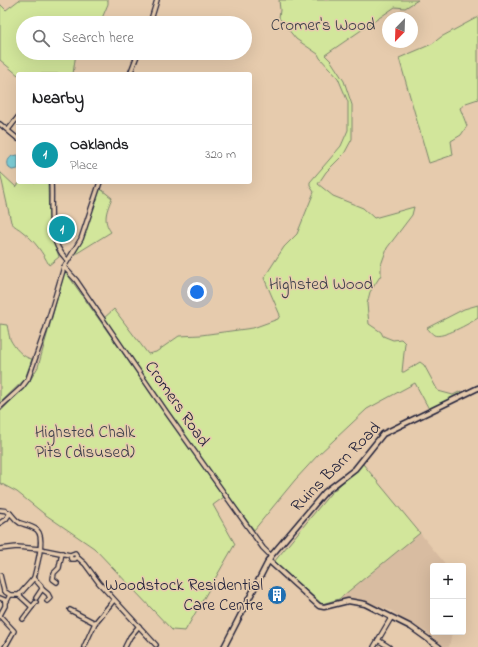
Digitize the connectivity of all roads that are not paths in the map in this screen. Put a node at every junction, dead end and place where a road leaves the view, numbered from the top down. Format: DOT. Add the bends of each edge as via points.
graph roads {
  1 [pos="157,0"];
  2 [pos="152,16"];
  3 [pos="135,60"];
  4 [pos="131,72"];
  5 [pos="16,120"];
  6 [pos="0,124"];
  7 [pos="8,130"];
  8 [pos="16,137"];
  9 [pos="50,184"];
  10 [pos="99,184"];
  11 [pos="67,260"];
  12 [pos="64,267"];
  13 [pos="478,388"];
  14 [pos="0,407"];
  15 [pos="0,510"];
  16 [pos="10,513"];
  17 [pos="0,523"];
  18 [pos="45,532"];
  19 [pos="40,533"];
  20 [pos="40,548"];
  21 [pos="0,549"];
  22 [pos="62,553"];
  23 [pos="269,558"];
  24 [pos="59,568"];
  25 [pos="63,571"];
  26 [pos="49,572"];
  27 [pos="54,573"];
  28 [pos="0,575"];
  29 [pos="34,578"];
  30 [pos="57,582"];
  31 [pos="46,586"];
  32 [pos="42,588"];
  33 [pos="4,591"];
  34 [pos="10,595"];
  35 [pos="19,595"];
  36 [pos="0,597"];
  37 [pos="114,600"];
  38 [pos="5,601"];
  39 [pos="47,601"];
  40 [pos="32,607"];
  41 [pos="70,610"];
  42 [pos="0,616"];
  43 [pos="391,618"];
  44 [pos="23,619"];
  45 [pos="95,624"];
  46 [pos="138,626"];
  47 [pos="378,640"];
  48 [pos="157,646"];
  49 [pos="5,647"];
  50 [pos="84,647"];
  51 [pos="125,647"];
  52 [pos="224,647"];
  53 [pos="374,647"];
  54 [pos="389,647"];
  55 [pos="439,647"];
  1 -- 2 [label="street"];
  3 -- 4 [label="street"];
  5 -- 7 [label="street"];
  6 -- 7 [label="street"];
  7 -- 8 [label="street"];
  9 -- 11 [label="street" via="51,227 60,251"];
  10 -- 11 [label="street" via="81,239"];
  11 -- 12 [label="street"];
  12 -- 14 [label="street" via="28,379"];
  12 -- 23 [label="street, Cromers Road" via="76,280"];
  13 -- 23 [label="street, Ruins Barn Road" via="383,434 355,469 325,492"];
  15 -- 16 [label="street"];
  16 -- 17 [label="street"];
  16 -- 19 [label="street" via="19,522 33,527"];
  18 -- 19 [label="street"];
  19 -- 20 [label="street"];
  20 -- 21 [label="street" via="17,546"];
  20 -- 22 [label="street"];
  20 -- 29 [label="street"];
  22 -- 24 [label="street"];
  22 -- 37 [label="street" via="75,553"];
  23 -- 43 [label="street" via="319,606 354,601"];
  23 -- 52 [label="street, Ruins Barn Road"];
  24 -- 25 [label="street"];
  24 -- 27 [label="street"];
  26 -- 27 [label="street"];
  27 -- 30 [label="street" via="53,579"];
  28 -- 33 [label="street"];
  29 -- 32 [label="street"];
  29 -- 35 [label="street"];
  31 -- 32 [label="street"];
  32 -- 39 [label="street" via="49,595"];
  32 -- 40 [label="street"];
  33 -- 34 [label="street"];
  33 -- 36 [label="street"];
  34 -- 35 [label="street"];
  34 -- 38 [label="street"];
  35 -- 40 [label="street"];
  36 -- 38 [label="street"];
  37 -- 45 [label="street"];
  37 -- 46 [label="street"];
  38 -- 42 [label="street" via="6,606"];
  40 -- 44 [label="street"];
  41 -- 45 [label="street"];
  42 -- 49 [label="street" via="14,631"];
  43 -- 47 [label="street"];
  43 -- 55 [label="street" via="411,627"];
  45 -- 50 [label="street"];
  46 -- 48 [label="street"];
  46 -- 51 [label="street"];
  47 -- 53 [label="street"];
  47 -- 54 [label="street"];
}
